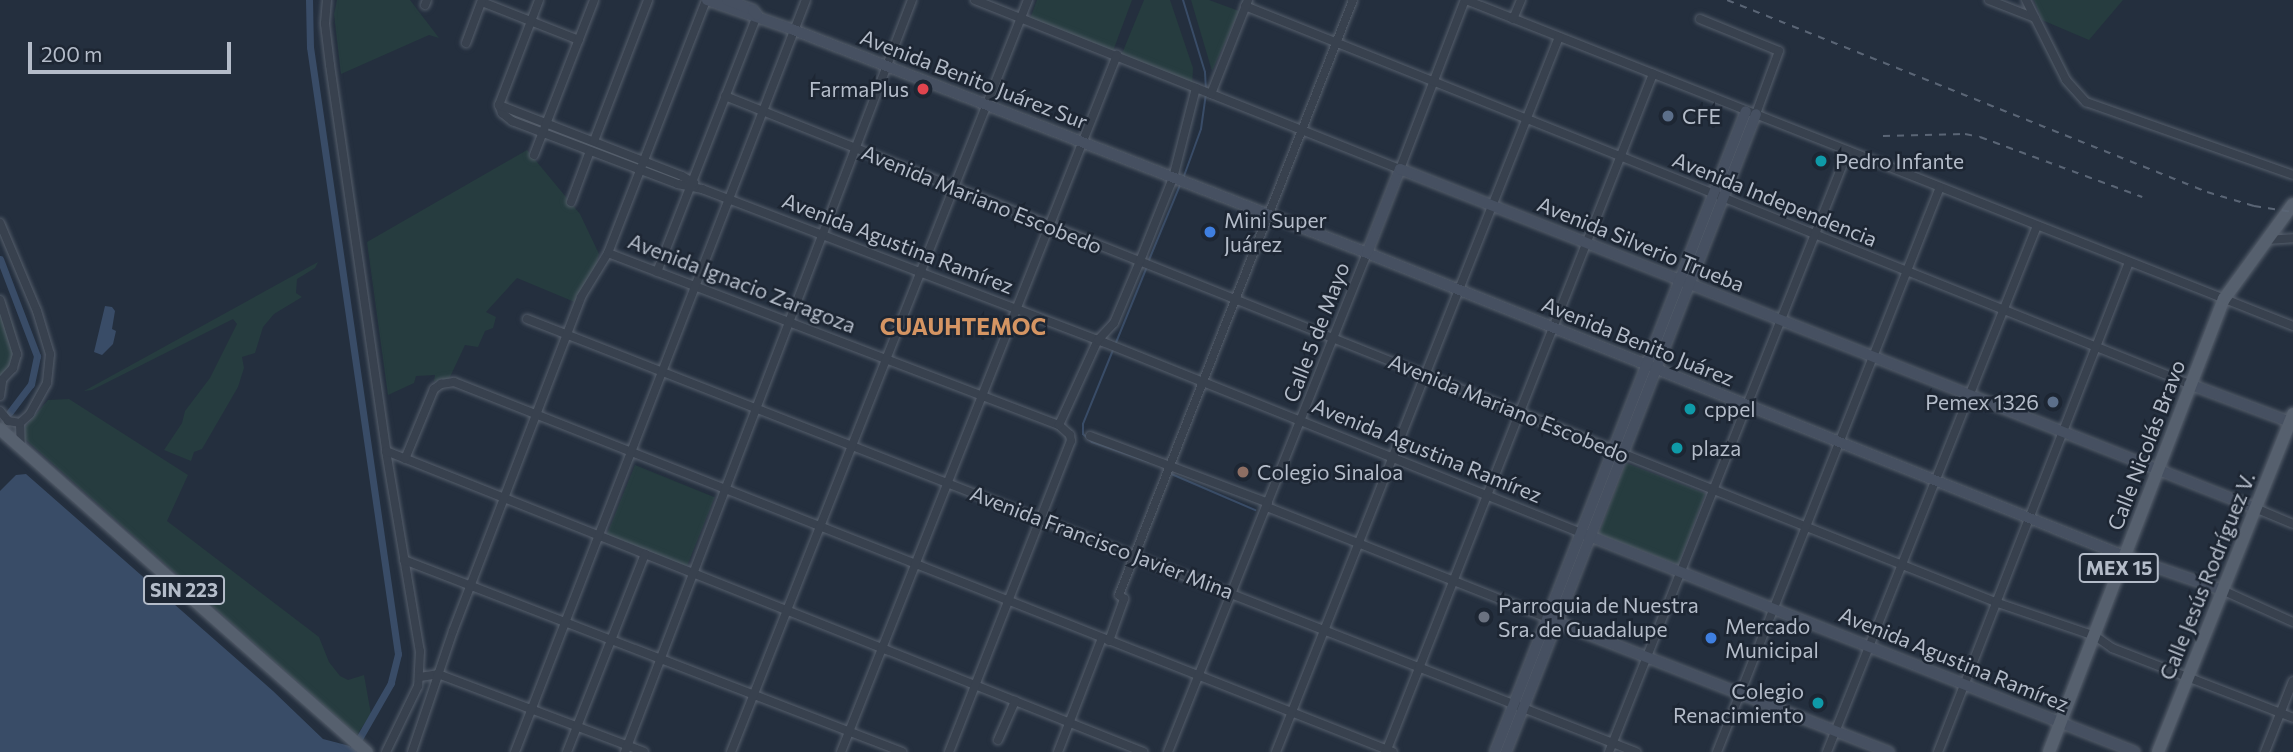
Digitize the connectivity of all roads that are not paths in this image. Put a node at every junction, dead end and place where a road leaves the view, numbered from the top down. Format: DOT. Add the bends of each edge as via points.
graph roads {
  1 [pos="327,0"];
  2 [pos="538,0"];
  3 [pos="594,0"];
  4 [pos="648,0"];
  5 [pos="706,0"];
  6 [pos="727,0"];
  7 [pos="806,0"];
  8 [pos="912,0"];
  9 [pos="975,0"];
  10 [pos="1028,0"];
  11 [pos="1353,0"];
  12 [pos="1466,0"];
  13 [pos="1521,0"];
  14 [pos="1989,0"];
  15 [pos="2026,0"];
  16 [pos="482,1"];
  17 [pos="1247,3"];
  18 [pos="757,15"];
  19 [pos="1021,18"];
  20 [pos="2035,18"];
  21 [pos="1514,19"];
  22 [pos="1700,19"];
  23 [pos="531,21"];
  24 [pos="794,30"];
  25 [pos="1559,37"];
  26 [pos="579,40"];
  27 [pos="466,43"];
  28 [pos="1336,43"];
  29 [pos="1117,55"];
  30 [pos="886,66"];
  31 [pos="1653,74"];
  32 [pos="1434,82"];
  33 [pos="1196,88"];
  34 [pos="1211,94"];
  35 [pos="725,96"];
  36 [pos="499,105"];
  37 [pos="987,105"];
  38 [pos="762,111"];
  39 [pos="1751,113"];
  40 [pos="1526,119"];
  41 [pos="546,123"];
  42 [pos="1302,130"];
  43 [pos="543,132"];
  44 [pos="594,141"];
  45 [pos="1082,142"];
  46 [pos="855,148"];
  47 [pos="590,151"];
  48 [pos="1847,151"];
  49 [pos="534,155"];
  50 [pos="1620,157"];
  51 [pos="642,165"];
  52 [pos="1401,169"];
  53 [pos="2293,175"];
  54 [pos="1174,179"];
  55 [pos="691,184"];
  56 [pos="954,187"];
  57 [pos="1940,187"];
  58 [pos="1718,197"];
  59 [pos="729,199"];
  60 [pos="571,202"];
  61 [pos="2293,204"];
  62 [pos="1492,205"];
  63 [pos="1268,215"];
  64 [pos="0,223"];
  65 [pos="1049,225"];
  66 [pos="2037,226"];
  67 [pos="822,235"];
  68 [pos="1814,235"];
  69 [pos="2293,238"];
  70 [pos="2267,240"];
  71 [pos="1587,243"];
  72 [pos="608,253"];
  73 [pos="1367,253"];
  74 [pos="1140,261"];
  75 [pos="2129,262"];
  76 [pos="657,272"];
  77 [pos="921,272"];
  78 [pos="1906,272"];
  79 [pos="1685,282"];
  80 [pos="695,286"];
  81 [pos="1459,290"];
  82 [pos="1235,299"];
  83 [pos="2224,299"];
  84 [pos="0,300"];
  85 [pos="1015,309"];
  86 [pos="2002,311"];
  87 [pos="527,319"];
  88 [pos="1780,320"];
  89 [pos="789,321"];
  90 [pos="2293,326"];
  91 [pos="1554,328"];
  92 [pos="567,334"];
  93 [pos="1334,338"];
  94 [pos="1100,341"];
  95 [pos="2095,348"];
  96 [pos="1873,357"];
  97 [pos="887,359"];
  98 [pos="1652,367"];
  99 [pos="662,372"];
  100 [pos="1425,375"];
  101 [pos="1,381"];
  102 [pos="1203,381"];
  103 [pos="2189,384"];
  104 [pos="981,395"];
  105 [pos="1969,395"];
  106 [pos="0,396"];
  107 [pos="1747,405"];
  108 [pos="756,408"];
  109 [pos="0,411"];
  110 [pos="1520,413"];
  111 [pos="536,415"];
  112 [pos="1302,419"];
  113 [pos="2292,419"];
  114 [pos="20,422"];
  115 [pos="1059,425"];
  116 [pos="0,429"];
  117 [pos="2063,431"];
  118 [pos="1090,436"];
  119 [pos="1839,442"];
  120 [pos="852,445"];
  121 [pos="21,447"];
  122 [pos="386,451"];
  123 [pos="631,452"];
  124 [pos="1618,452"];
  125 [pos="1393,456"];
  126 [pos="405,459"];
  127 [pos="1170,466"];
  128 [pos="2157,470"];
  129 [pos="1935,480"];
  130 [pos="946,482"];
  131 [pos="725,489"];
  132 [pos="1713,489"];
  133 [pos="1488,495"];
  134 [pos="504,498"];
  135 [pos="1267,505"];
  136 [pos="2255,509"];
  137 [pos="2029,517"];
  138 [pos="1040,518"];
  139 [pos="2293,524"];
  140 [pos="1806,526"];
  141 [pos="820,527"];
  142 [pos="1586,535"];
  143 [pos="599,536"];
  144 [pos="1359,543"];
  145 [pos="645,554"];
  146 [pos="1135,555"];
  147 [pos="2124,555"];
  148 [pos="404,560"];
  149 [pos="914,564"];
  150 [pos="1901,564"];
  151 [pos="1681,571"];
  152 [pos="693,573"];
  153 [pos="1455,581"];
  154 [pos="471,584"];
  155 [pos="2222,590"];
  156 [pos="1232,593"];
  157 [pos="1008,601"];
  158 [pos="1995,602"];
  159 [pos="1774,608"];
  160 [pos="787,611"];
  161 [pos="1553,620"];
  162 [pos="566,621"];
  163 [pos="2293,622"];
  164 [pos="1324,629"];
  165 [pos="2095,636"];
  166 [pos="611,639"];
  167 [pos="1106,639"];
  168 [pos="1869,646"];
  169 [pos="881,648"];
  170 [pos="1647,657"];
  171 [pos="660,658"];
  172 [pos="1420,667"];
  173 [pos="438,674"];
  174 [pos="1199,676"];
  175 [pos="420,677"];
  176 [pos="2188,677"];
  177 [pos="2293,681"];
  178 [pos="1963,683"];
  179 [pos="975,685"];
  180 [pos="1740,693"];
  181 [pos="754,694"];
  182 [pos="1015,701"];
  183 [pos="1519,705"];
  184 [pos="532,708"];
  185 [pos="1292,712"];
  186 [pos="2280,713"];
  187 [pos="2293,718"];
  188 [pos="2061,722"];
  189 [pos="1069,723"];
  190 [pos="578,726"];
  191 [pos="1835,731"];
  192 [pos="849,732"];
  193 [pos="998,740"];
  194 [pos="1613,743"];
  195 [pos="626,749"];
  196 [pos="1389,751"];
  197 [pos="367,752"];
  198 [pos="386,752"];
  199 [pos="412,752"];
  200 [pos="515,752"];
  201 [pos="567,752"];
  202 [pos="644,752"];
  203 [pos="731,752"];
  204 [pos="841,752"];
  205 [pos="902,752"];
  206 [pos="949,752"];
  207 [pos="1058,752"];
  208 [pos="1143,752"];
  209 [pos="1168,752"];
  210 [pos="1276,752"];
  211 [pos="1495,752"];
  212 [pos="1506,752"];
  213 [pos="1609,752"];
  214 [pos="1636,752"];
  215 [pos="1717,752"];
  216 [pos="1827,752"];
  217 [pos="1889,752"];
  218 [pos="1938,752"];
  219 [pos="2049,752"];
  220 [pos="2135,752"];
  221 [pos="2158,752"];
  222 [pos="2265,752"];
  1 -- 122 [label="street" via="330,65"];
  2 -- 23 [label="street"];
  3 -- 26 [label="street"];
  4 -- 44 [label="street"];
  5 -- 18 [label="street" via="747,16"];
  5 -- 51 [label="street"];
  6 -- 18 [label="street"];
  7 -- 24 [label="street"];
  8 -- 30 [label="street"];
  9 -- 19 [label="street, Avenida Silverio Trueba"];
  10 -- 19 [label="street"];
  11 -- 28 [label="street"];
  12 -- 21 [label="street"];
  12 -- 32 [label="street, Calle 5 de Mayo"];
  13 -- 21 [label="street"];
  14 -- 20 [label="street"];
  15 -- 20 [label="street"];
  16 -- 23 [label="street"];
  16 -- 27 [label="street"];
  17 -- 28 [label="street, Avenida Independencia"];
  17 -- 34 [label="street"];
  18 -- 24 [label="street, Avenida Benito Juárez Sur"];
  18 -- 35 [label="street"];
  19 -- 29 [label="street, Avenida Silverio Trueba"];
  19 -- 37 [label="street"];
  20 -- 53 [label="street" via="2077,94 2109,112"];
  21 -- 25 [label="street"];
  22 -- 39 [label="street" via="1779,51"];
  23 -- 26 [label="street"];
  23 -- 36 [label="street"];
  24 -- 30 [label="street, Avenida Benito Juárez Sur"];
  24 -- 38 [label="street"];
  25 -- 31 [label="street"];
  25 -- 40 [label="street"];
  26 -- 41 [label="street"];
  28 -- 32 [label="street, Avenida Independencia"];
  28 -- 42 [label="street"];
  29 -- 33 [label="street, Avenida Silverio Trueba"];
  29 -- 45 [label="street"];
  30 -- 37 [label="street, Avenida Benito Juárez Sur"];
  30 -- 46 [label="street"];
  31 -- 39 [label="street"];
  31 -- 50 [label="street"];
  32 -- 40 [label="street, Avenida Independencia"];
  32 -- 52 [label="street, Calle 5 de Mayo"];
  33 -- 34 [label="street, Avenida Silverio Trueba"];
  33 -- 54 [label="street"];
  34 -- 42 [label="street, Avenida Silverio Trueba"];
  35 -- 38 [label="street, Avenida Mariano Escobedo"];
  35 -- 55 [label="street"];
  36 -- 41 [label="street, Avenida Agustina Ramírez"];
  36 -- 43 [label="street, Avenida Agustina Ramírez" via="506,118"];
  37 -- 45 [label="street, Avenida Benito Juárez Sur"];
  37 -- 56 [label="street"];
  38 -- 46 [label="street, Avenida Mariano Escobedo"];
  38 -- 59 [label="street"];
  39 -- 48 [label="street"];
  39 -- 58 [label="street"];
  40 -- 50 [label="street, Avenida Independencia"];
  40 -- 62 [label="street"];
  41 -- 43 [label="street"];
  41 -- 44 [label="street, Avenida Agustina Ramírez"];
  42 -- 52 [label="street, Avenida Silverio Trueba"];
  42 -- 63 [label="street"];
  43 -- 47 [label="street, Avenida Agustina Ramírez"];
  43 -- 49 [label="street"];
  44 -- 51 [label="street, Avenida Agustina Ramírez"];
  45 -- 54 [label="street, Avenida Benito Juárez Sur"];
  45 -- 65 [label="street"];
  46 -- 56 [label="street, Avenida Mariano Escobedo"];
  46 -- 67 [label="street"];
  47 -- 51 [label="street, Avenida Agustina Ramírez"];
  47 -- 60 [label="street"];
  48 -- 57 [label="street"];
  48 -- 68 [label="street"];
  50 -- 58 [label="street, Avenida Independencia"];
  50 -- 71 [label="street"];
  51 -- 55 [label="street, Avenida Agustina Ramírez"];
  51 -- 72 [label="street"];
  52 -- 62 [label="street, Avenida Silverio Trueba"];
  52 -- 73 [label="street, Calle 5 de Mayo"];
  54 -- 63 [label="street, Avenida Benito Juárez"];
  54 -- 74 [label="street"];
  55 -- 59 [label="street, Avenida Agustina Ramírez"];
  55 -- 76 [label="street"];
  56 -- 65 [label="street, Avenida Mariano Escobedo"];
  56 -- 77 [label="street"];
  57 -- 66 [label="street"];
  57 -- 78 [label="street"];
  58 -- 68 [label="street, Avenida Independencia"];
  58 -- 79 [label="street"];
  59 -- 67 [label="street, Avenida Agustina Ramírez"];
  59 -- 80 [label="street"];
  61 -- 70 [label="main road, MEX 15"];
  62 -- 71 [label="street, Avenida Silverio Trueba"];
  62 -- 81 [label="street"];
  63 -- 73 [label="street, Avenida Benito Juárez"];
  63 -- 82 [label="street"];
  64 -- 114 [label="street" via="50,354 44,390"];
  65 -- 74 [label="street, Avenida Mariano Escobedo"];
  65 -- 85 [label="street"];
  66 -- 75 [label="street"];
  66 -- 86 [label="street"];
  67 -- 77 [label="street, Avenida Agustina Ramírez"];
  67 -- 89 [label="street"];
  68 -- 78 [label="street, Avenida Independencia"];
  68 -- 88 [label="street"];
  69 -- 70 [label="street"];
  70 -- 83 [label="main road, Calle Nicolás Bravo / MEX 15"];
  71 -- 79 [label="street, Avenida Silverio Trueba"];
  71 -- 91 [label="street"];
  72 -- 76 [label="street, Avenida Ignacio Zaragoza"];
  72 -- 92 [label="street" via="581,298"];
  73 -- 81 [label="street, Avenida Benito Juárez"];
  73 -- 93 [label="street, Calle 5 de Mayo"];
  74 -- 82 [label="street, Avenida Mariano Escobedo"];
  74 -- 94 [label="street" via="1114,323"];
  75 -- 83 [label="street"];
  75 -- 95 [label="street"];
  76 -- 80 [label="street, Avenida Ignacio Zaragoza"];
  77 -- 85 [label="street, Avenida Agustina Ramírez"];
  77 -- 97 [label="street"];
  78 -- 86 [label="street, Avenida Independencia"];
  78 -- 96 [label="street"];
  79 -- 88 [label="street, Avenida Silverio Trueba"];
  79 -- 98 [label="street"];
  80 -- 89 [label="street, Avenida Ignacio Zaragoza"];
  80 -- 99 [label="street"];
  81 -- 91 [label="street, Avenida Benito Juárez"];
  81 -- 100 [label="street"];
  82 -- 93 [label="street, Avenida Mariano Escobedo"];
  82 -- 102 [label="street"];
  83 -- 90 [label="street"];
  83 -- 103 [label="main road, Calle Nicolás Bravo / MEX 15"];
  84 -- 101 [label="street" via="17,354 13,368"];
  85 -- 94 [label="street, Avenida Agustina Ramírez"];
  85 -- 104 [label="street"];
  86 -- 95 [label="street, Avenida Independencia"];
  86 -- 105 [label="street"];
  87 -- 92 [label="street, Avenida Francisco Javier Mina"];
  88 -- 96 [label="street, Avenida Silverio Trueba"];
  88 -- 107 [label="street"];
  89 -- 97 [label="street, Avenida Ignacio Zaragoza"];
  89 -- 108 [label="street"];
  91 -- 98 [label="street, Avenida Benito Juárez"];
  91 -- 110 [label="street"];
  92 -- 99 [label="street, Avenida Francisco Javier Mina"];
  92 -- 111 [label="street"];
  93 -- 100 [label="street, Avenida Mariano Escobedo"];
  93 -- 112 [label="street, Calle 5 de Mayo"];
  94 -- 102 [label="street, Avenida Agustina Ramírez"];
  94 -- 115 [label="street"];
  95 -- 103 [label="street, Avenida Independencia"];
  95 -- 117 [label="street"];
  96 -- 105 [label="street, Avenida Silverio Trueba"];
  96 -- 119 [label="street"];
  97 -- 104 [label="street, Avenida Ignacio Zaragoza"];
  97 -- 120 [label="street"];
  98 -- 107 [label="street, Avenida Benito Juárez"];
  98 -- 124 [label="street"];
  99 -- 108 [label="street, Avenida Francisco Javier Mina"];
  99 -- 123 [label="street"];
  100 -- 110 [label="street, Avenida Mariano Escobedo"];
  100 -- 125 [label="street"];
  101 -- 106 [label="street"];
  102 -- 112 [label="street, Avenida Agustina Ramírez"];
  102 -- 127 [label="street"];
  103 -- 113 [label="street, Avenida Independencia"];
  103 -- 128 [label="main road, Calle Nicolás Bravo / MEX 15"];
  104 -- 115 [label="street, Avenida Ignacio Zaragoza"];
  104 -- 130 [label="street"];
  105 -- 117 [label="street, Avenida Silverio Trueba"];
  105 -- 129 [label="street"];
  107 -- 119 [label="street, Avenida Benito Juárez"];
  107 -- 132 [label="street"];
  108 -- 120 [label="street, Avenida Francisco Javier Mina"];
  108 -- 131 [label="street"];
  109 -- 114 [label="street" via="8,421"];
  110 -- 124 [label="street, Avenida Mariano Escobedo"];
  110 -- 133 [label="street"];
  111 -- 123 [label="street"];
  111 -- 126 [label="street" via="454,382 441,384 434,389"];
  111 -- 134 [label="street"];
  112 -- 125 [label="street, Avenida Agustina Ramírez"];
  112 -- 135 [label="street, Calle 5 de Mayo"];
  113 -- 136 [label="main road, Calle Jesús Rodríguez V."];
  114 -- 121 [label="street"];
  115 -- 138 [label="street" via="1071,441"];
  116 -- 121 [label="main road, SIN 223"];
  117 -- 128 [label="street, Avenida Silverio Trueba"];
  117 -- 137 [label="street"];
  118 -- 127 [label="street"];
  119 -- 129 [label="street, Avenida Benito Juárez"];
  119 -- 140 [label="street"];
  120 -- 130 [label="street, Avenida Francisco Javier Mina"];
  120 -- 141 [label="street"];
  121 -- 197 [label="main road, SIN 223"];
  122 -- 126 [label="street"];
  122 -- 148 [label="street"];
  123 -- 131 [label="street"];
  123 -- 143 [label="street"];
  124 -- 132 [label="street, Avenida Mariano Escobedo"];
  124 -- 142 [label="street"];
  125 -- 133 [label="street, Avenida Agustina Ramírez"];
  125 -- 144 [label="street"];
  126 -- 134 [label="street"];
  127 -- 135 [label="street"];
  127 -- 146 [label="street"];
  128 -- 136 [label="street, Avenida Silverio Trueba"];
  128 -- 147 [label="main road, Calle Nicolás Bravo / MEX 15"];
  129 -- 137 [label="street, Avenida Benito Juárez"];
  129 -- 150 [label="street"];
  130 -- 138 [label="street, Avenida Francisco Javier Mina"];
  130 -- 149 [label="street"];
  131 -- 141 [label="street"];
  131 -- 152 [label="street"];
  132 -- 140 [label="street, Avenida Mariano Escobedo"];
  132 -- 151 [label="street"];
  133 -- 142 [label="street, Avenida Agustina Ramírez"];
  133 -- 153 [label="street"];
  134 -- 143 [label="street"];
  134 -- 154 [label="street"];
  135 -- 144 [label="street"];
  135 -- 156 [label="street, Calle 5 de Mayo"];
  136 -- 139 [label="street, Avenida Silverio Trueba"];
  136 -- 155 [label="main road, Calle Jesús Rodríguez V."];
  137 -- 147 [label="street, Avenida Benito Juárez"];
  137 -- 158 [label="street"];
  138 -- 146 [label="street, Avenida Francisco Javier Mina"];
  138 -- 157 [label="street"];
  140 -- 150 [label="street, Avenida Mariano Escobedo"];
  140 -- 159 [label="street"];
  141 -- 149 [label="street"];
  141 -- 160 [label="street"];
  142 -- 151 [label="street, Avenida Agustina Ramírez"];
  142 -- 161 [label="street"];
  143 -- 145 [label="street"];
  143 -- 162 [label="street"];
  144 -- 153 [label="street"];
  144 -- 164 [label="street"];
  145 -- 152 [label="street"];
  145 -- 166 [label="street"];
  146 -- 156 [label="street, Avenida Francisco Javier Mina"];
  146 -- 167 [label="street" via="1119,595 1124,599"];
  147 -- 155 [label="street"];
  147 -- 165 [label="main road, Calle Nicolás Bravo / MEX 15"];
  148 -- 154 [label="street"];
  148 -- 175 [label="street" via="420,651"];
  149 -- 157 [label="street"];
  149 -- 169 [label="street"];
  150 -- 158 [label="street, Avenida Mariano Escobedo"];
  150 -- 168 [label="street"];
  151 -- 159 [label="street, Avenida Agustina Ramírez"];
  151 -- 170 [label="street"];
  152 -- 160 [label="street"];
  152 -- 171 [label="street"];
  153 -- 161 [label="street"];
  153 -- 172 [label="street"];
  154 -- 162 [label="street"];
  154 -- 173 [label="street"];
  155 -- 163 [label="street"];
  155 -- 176 [label="main road, Calle Jesús Rodríguez V."];
  156 -- 164 [label="street, Avenida Francisco Javier Mina"];
  156 -- 174 [label="street, Calle 5 de Mayo"];
  157 -- 167 [label="street"];
  157 -- 179 [label="street"];
  158 -- 165 [label="street, Avenida Mariano Escobedo"];
  158 -- 178 [label="street"];
  159 -- 168 [label="street, Avenida Agustina Ramírez"];
  159 -- 180 [label="street"];
  160 -- 169 [label="street"];
  160 -- 181 [label="street"];
  161 -- 170 [label="street"];
  161 -- 183 [label="street"];
  162 -- 166 [label="street"];
  162 -- 184 [label="street"];
  164 -- 172 [label="street, Avenida Francisco Javier Mina"];
  164 -- 185 [label="street"];
  165 -- 176 [label="street, Avenida Mariano Escobedo" via="2112,648"];
  165 -- 188 [label="main road, Calle Nicolás Bravo / MEX 15"];
  166 -- 171 [label="street"];
  166 -- 190 [label="street"];
  167 -- 174 [label="street"];
  167 -- 189 [label="street"];
  168 -- 178 [label="street, Avenida Agustina Ramírez"];
  168 -- 191 [label="street"];
  169 -- 179 [label="street"];
  169 -- 192 [label="street"];
  170 -- 180 [label="street"];
  170 -- 194 [label="street"];
  171 -- 181 [label="street"];
  171 -- 195 [label="street"];
  172 -- 183 [label="street, Avenida Francisco Javier Mina"];
  172 -- 196 [label="street"];
  173 -- 175 [label="street"];
  173 -- 184 [label="street"];
  173 -- 199 [label="street"];
  174 -- 185 [label="street"];
  174 -- 209 [label="street, Calle 5 de Mayo"];
  175 -- 198 [label="street"];
  176 -- 186 [label="street, Avenida Mariano Escobedo"];
  176 -- 221 [label="main road, Calle Jesús Rodríguez V."];
  177 -- 186 [label="street"];
  178 -- 188 [label="street, Avenida Agustina Ramírez"];
  178 -- 218 [label="street"];
  179 -- 182 [label="street"];
  179 -- 206 [label="street"];
  180 -- 191 [label="street"];
  180 -- 215 [label="street"];
  181 -- 192 [label="street"];
  181 -- 203 [label="street"];
  182 -- 189 [label="street"];
  182 -- 193 [label="street"];
  183 -- 194 [label="street, Avenida Francisco Javier Mina"];
  183 -- 211 [label="street"];
  183 -- 212 [label="street"];
  184 -- 190 [label="street"];
  184 -- 200 [label="street"];
  185 -- 196 [label="street"];
  185 -- 210 [label="street"];
  186 -- 187 [label="street, Avenida Mariano Escobedo"];
  186 -- 222 [label="street"];
  188 -- 219 [label="main road, Calle Nicolás Bravo / MEX 15"];
  188 -- 220 [label="street, Avenida Agustina Ramírez"];
  189 -- 207 [label="street"];
  189 -- 208 [label="street"];
  190 -- 195 [label="street"];
  190 -- 201 [label="street"];
  191 -- 216 [label="street"];
  191 -- 217 [label="street"];
  192 -- 204 [label="street"];
  192 -- 205 [label="street"];
  194 -- 213 [label="street"];
  194 -- 214 [label="street, Avenida Francisco Javier Mina"];
  195 -- 202 [label="street"];
}
